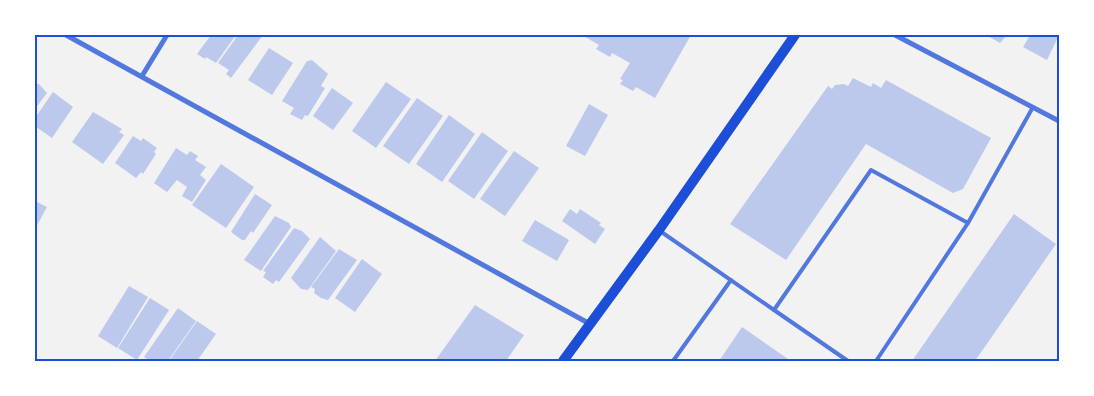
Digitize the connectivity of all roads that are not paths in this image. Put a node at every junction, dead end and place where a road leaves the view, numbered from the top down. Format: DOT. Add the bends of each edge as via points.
graph roads {
  1 [pos="66,35"];
  2 [pos="167,35"];
  3 [pos="795,35"];
  4 [pos="895,35"];
  5 [pos="142,76"];
  6 [pos="1033,107"];
  7 [pos="1059,121"];
  8 [pos="968,223"];
  9 [pos="659,230"];
  10 [pos="731,280"];
  11 [pos="774,310"];
  12 [pos="590,324"];
  13 [pos="563,361"];
  14 [pos="673,361"];
  15 [pos="848,361"];
  16 [pos="876,361"];
  1 -- 5 [label="street"];
  2 -- 5 [label="street"];
  3 -- 9 [label="main road"];
  4 -- 6 [label="street"];
  5 -- 12 [label="street"];
  6 -- 7 [label="street"];
  6 -- 8 [label="lane"];
  8 -- 11 [label="lane" via="871,170"];
  8 -- 16 [label="lane"];
  9 -- 10 [label="lane"];
  9 -- 12 [label="main road"];
  10 -- 11 [label="lane"];
  10 -- 14 [label="lane"];
  11 -- 15 [label="lane"];
  12 -- 13 [label="main road"];
}
